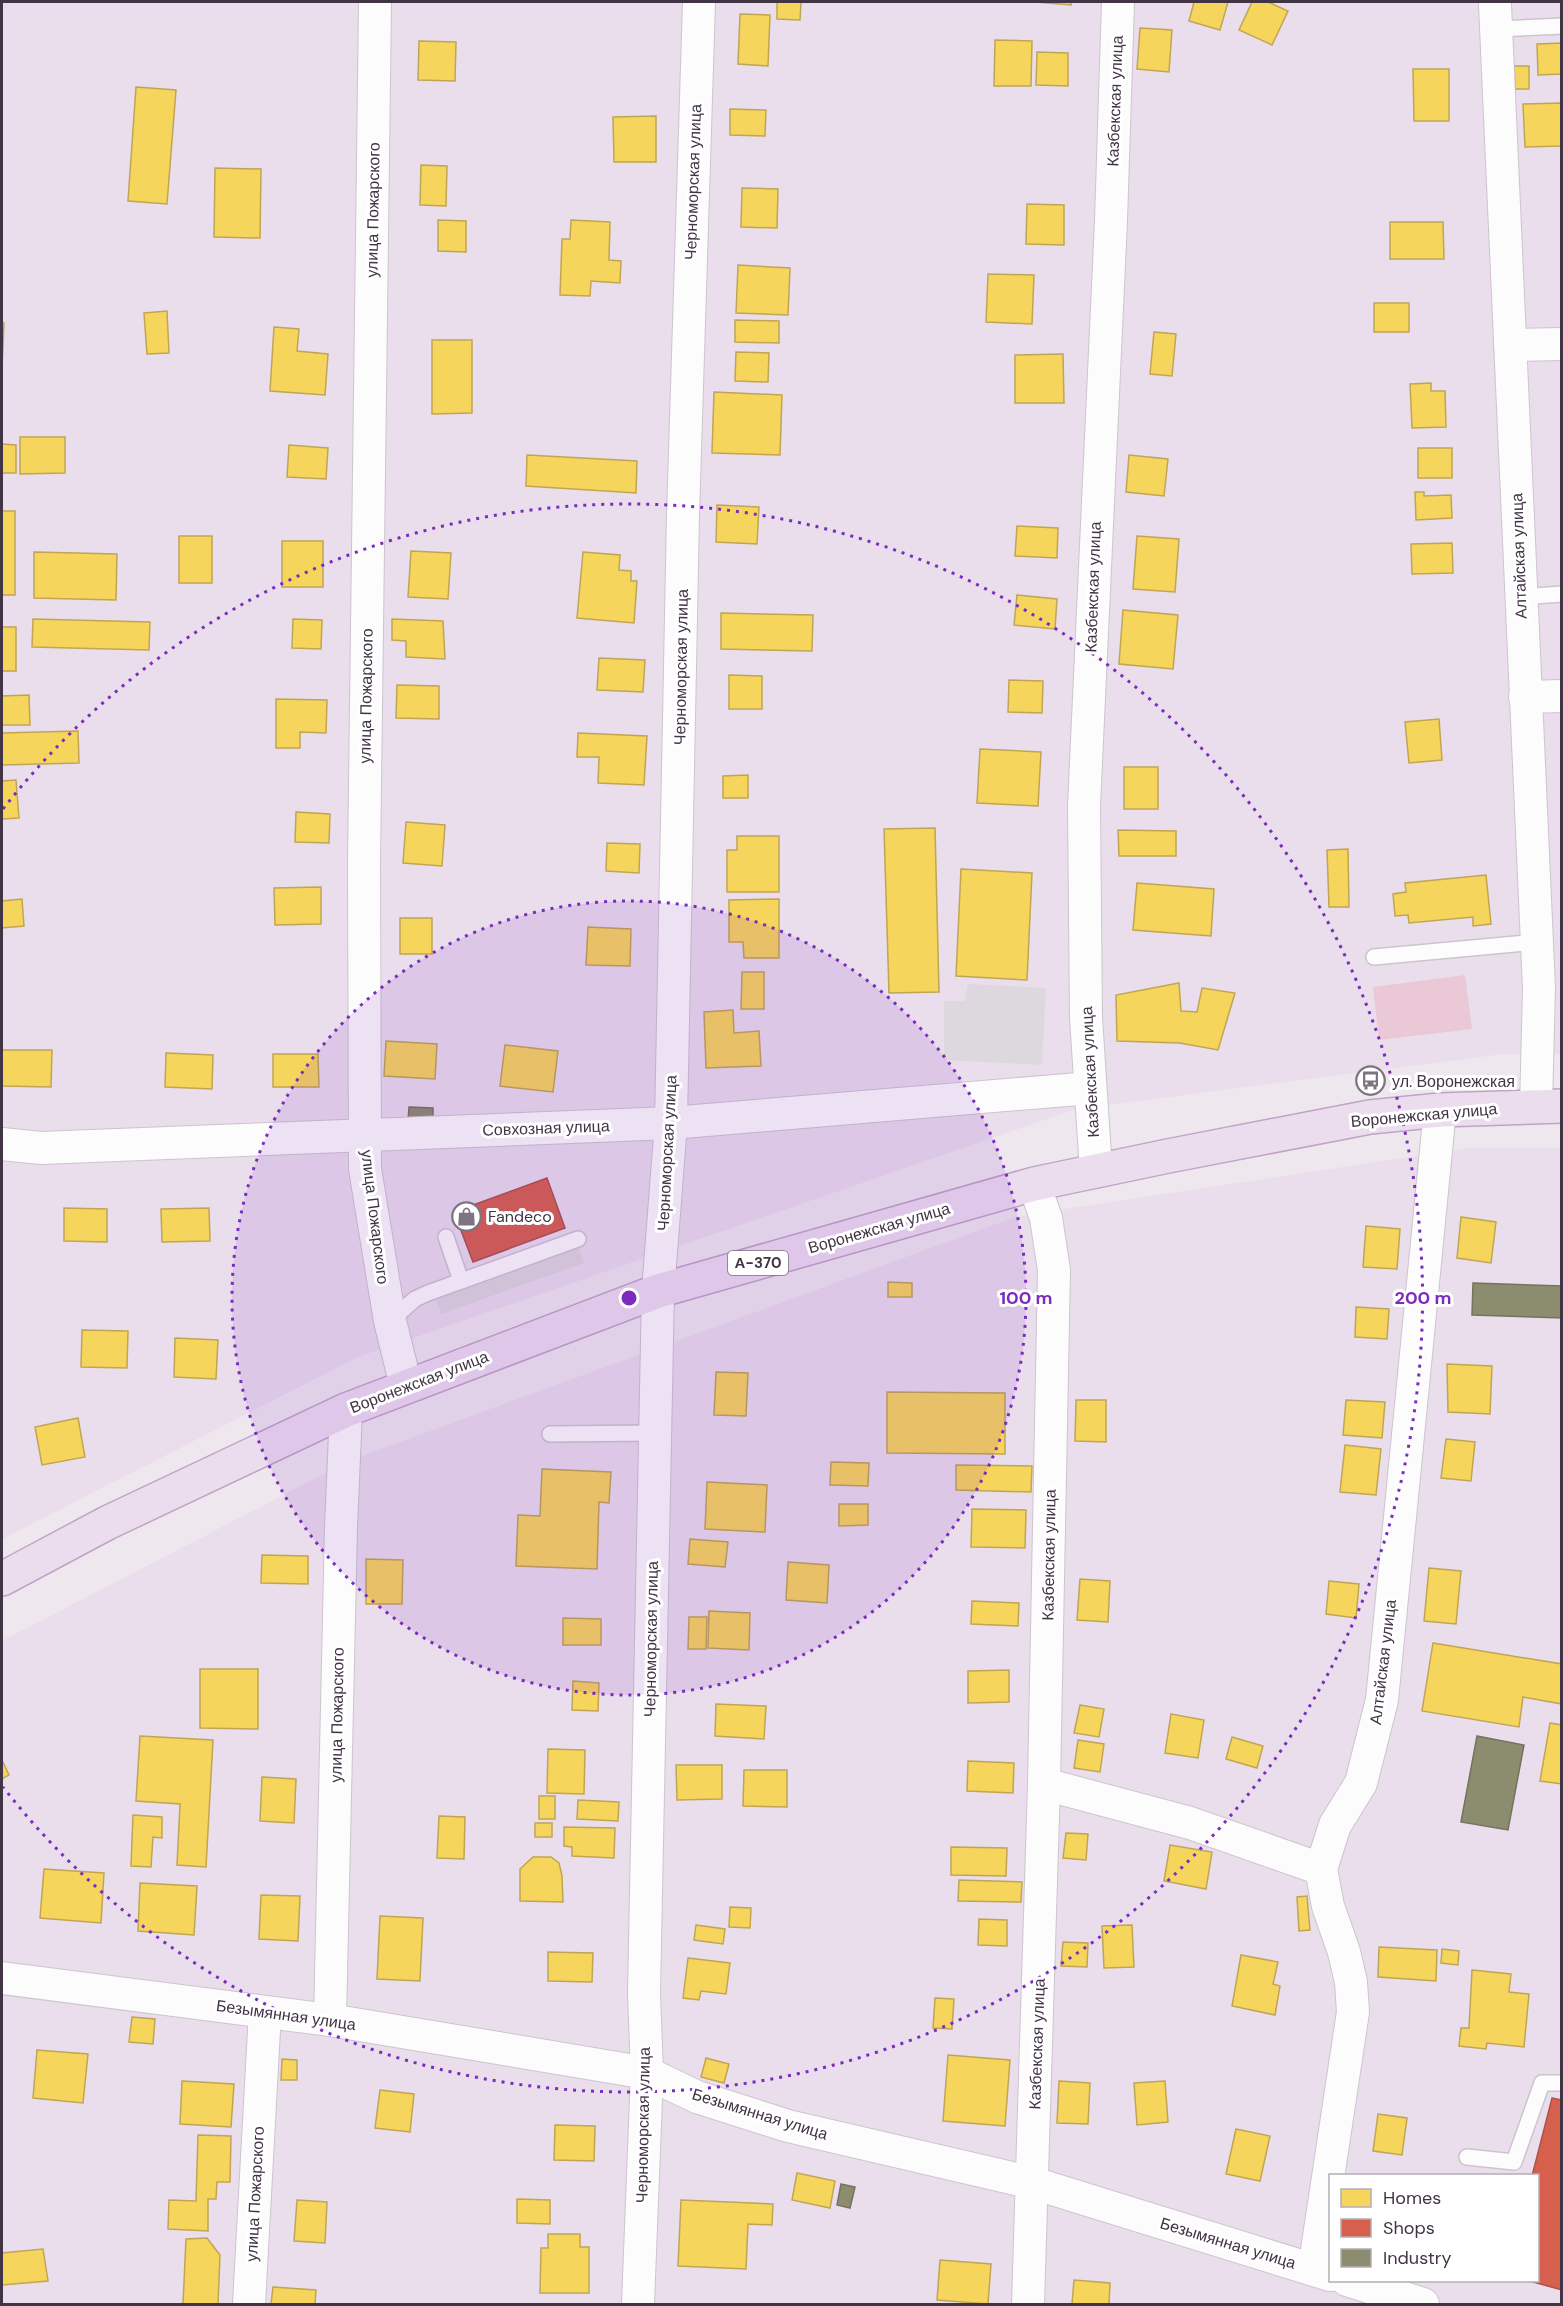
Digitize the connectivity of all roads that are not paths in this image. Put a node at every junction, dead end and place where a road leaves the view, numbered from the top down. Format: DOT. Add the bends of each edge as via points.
graph roads {
  1 [pos="375,2"];
  2 [pos="699,2"];
  3 [pos="1118,2"];
  4 [pos="1496,17"];
  5 [pos="1562,26"];
  6 [pos="1510,345"];
  7 [pos="1562,345"];
  8 [pos="1562,594"];
  9 [pos="1520,597"];
  10 [pos="1562,696"];
  11 [pos="1525,697"];
  12 [pos="1537,942"];
  13 [pos="1374,957"];
  14 [pos="1090,1088"];
  15 [pos="1549,1106"];
  16 [pos="1440,1110"];
  17 [pos="671,1123"];
  18 [pos="365,1135"];
  19 [pos="2,1144"];
  20 [pos="1096,1172"];
  21 [pos="1034,1184"];
  22 [pos="446,1237"];
  23 [pos="578,1239"];
  24 [pos="461,1281"];
  25 [pos="658,1291"];
  26 [pos="390,1321"];
  27 [pos="406,1386"];
  28 [pos="346,1410"];
  29 [pos="655,1433"];
  30 [pos="550,1434"];
  31 [pos="2,1579"];
  32 [pos="1044,1784"];
  33 [pos="1321,1869"];
  34 [pos="2,1978"];
  35 [pos="265,2012"];
  36 [pos="330,2020"];
  37 [pos="647,2073"];
  38 [pos="1562,2083"];
  39 [pos="1467,2157"];
  40 [pos="1334,2174"];
  41 [pos="1033,2183"];
  42 [pos="1329,2214"];
  43 [pos="1322,2273"];
  44 [pos="1353,2282"];
  45 [pos="249,2304"];
  46 [pos="638,2304"];
  47 [pos="1028,2304"];
  48 [pos="1423,2304"];
  1 -- 18 [label="street, улица Пожарского" via="364,863"];
  2 -- 17 [label="street, Черноморская улица" via="683,516"];
  3 -- 14 [label="street, Казбекская улица" via="1084,806"];
  4 -- 5 [label="lane"];
  4 -- 6 [label="street, Алтайская улица"];
  6 -- 7 [label="street"];
  6 -- 9 [label="street, Алтайская улица"];
  8 -- 9 [label="lane"];
  9 -- 11 [label="street, Алтайская улица"];
  10 -- 11 [label="street"];
  11 -- 12 [label="street, Алтайская улица"];
  12 -- 13 [label="lane"];
  12 -- 15 [label="street, Алтайская улица"];
  14 -- 17 [label="street, Совхозная улица"];
  14 -- 20 [label="street, Казбекская улица"];
  15 -- 16 [label="highway, Воронежская улица / А-370"];
  16 -- 20 [label="highway, Воронежская улица / А-370" via="1370,1117"];
  16 -- 33 [label="street, Алтайская улица" via="1382,1700 1361,1783 1335,1825"];
  17 -- 18 [label="street, Совхозная улица"];
  17 -- 25 [label="street, Черноморская улица"];
  18 -- 19 [label="street, Совхозная улица" via="41,1148"];
  18 -- 26 [label="street, улица Пожарского" via="373,1229"];
  20 -- 21 [label="highway, Воронежская улица / А-370"];
  21 -- 25 [label="highway, Воронежская улица / А-370"];
  21 -- 32 [label="street, Казбекская улица" via="1046,1218 1054,1270"];
  22 -- 24 [label="lane"];
  23 -- 24 [label="lane"];
  24 -- 26 [label="lane" via="415,1299"];
  25 -- 27 [label="highway, Воронежская улица / А-370"];
  25 -- 29 [label="street, Черноморская улица"];
  26 -- 27 [label="street, улица Пожарского"];
  27 -- 28 [label="highway, Воронежская улица / А-370"];
  28 -- 31 [label="highway, Воронежская улица / А-370" via="107,1523"];
  28 -- 36 [label="street, улица Пожарского"];
  29 -- 30 [label="lane"];
  29 -- 37 [label="street, Черноморская улица" via="644,1994"];
  32 -- 33 [label="street" via="1190,1823"];
  32 -- 41 [label="street, Казбекская улица"];
  33 -- 40 [label="street, Алтайская улица" via="1351,1982 1353,2012"];
  34 -- 35 [label="street, Безымянная улица"];
  35 -- 36 [label="street, Безымянная улица"];
  35 -- 45 [label="street, улица Пожарского"];
  36 -- 37 [label="street, Безымянная улица"];
  37 -- 41 [label="street, Безымянная улица" via="697,2097 788,2126"];
  37 -- 46 [label="street, Черноморская улица"];
  38 -- 39 [label="lane" via="1542,2083 1514,2162"];
  41 -- 43 [label="street, Безымянная улица"];
  41 -- 47 [label="street, Казбекская улица"];
  42 -- 43 [label="street, Алтайская улица"];
  44 -- 48 [label="street"];
}
